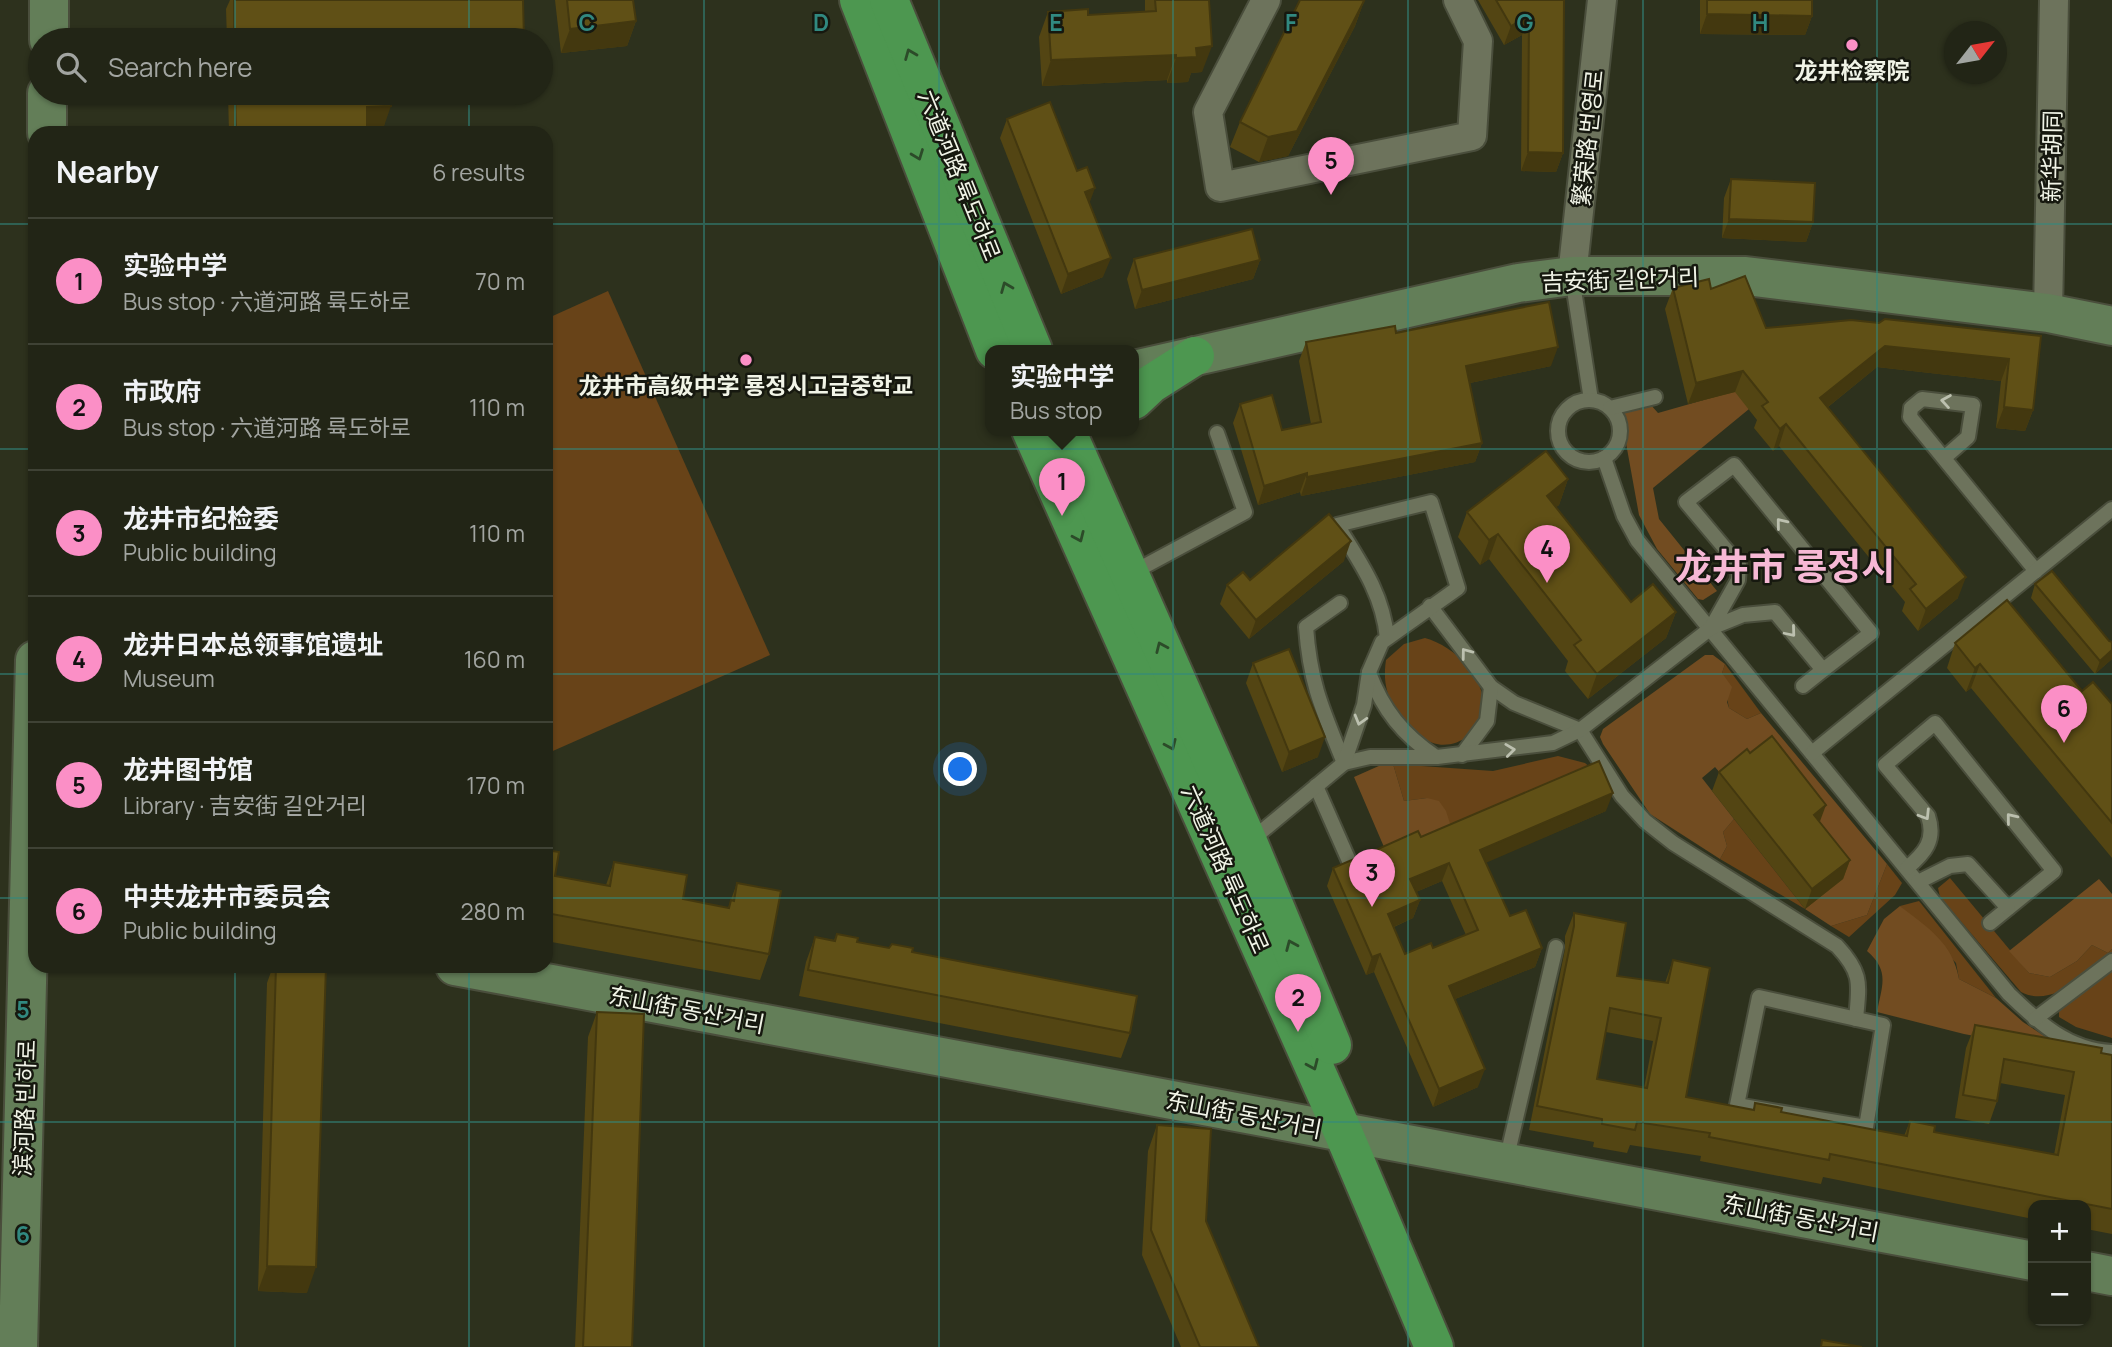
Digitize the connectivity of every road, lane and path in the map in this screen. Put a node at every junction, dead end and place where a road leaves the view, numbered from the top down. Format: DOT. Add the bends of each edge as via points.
graph roads {
  1 [pos="50,0"];
  2 [pos="859,0"];
  3 [pos="889,0"];
  4 [pos="1266,0"];
  5 [pos="1458,0"];
  6 [pos="1602,0"];
  7 [pos="2054,0"];
  8 [pos="49,28"];
  9 [pos="47,105"];
  10 [pos="47,126"];
  11 [pos="1572,276"];
  12 [pos="2048,313"];
  13 [pos="2112,326"];
  14 [pos="993,345"];
  15 [pos="1030,345"];
  16 [pos="1195,356"];
  17 [pos="1139,369"];
  18 [pos="1139,395"];
  19 [pos="1655,397"];
  20 [pos="1591,400"];
  21 [pos="1610,408"];
  22 [pos="1217,433"];
  23 [pos="1034,436"];
  24 [pos="1081,438"];
  25 [pos="1604,458"];
  26 [pos="1944,458"];
  27 [pos="2112,509"];
  28 [pos="2044,570"];
  29 [pos="1128,574"];
  30 [pos="1340,603"];
  31 [pos="1430,606"];
  32 [pos="1711,628"];
  33 [pos="1387,638"];
  34 [pos="1823,670"];
  35 [pos="1369,672"];
  36 [pos="1802,686"];
  37 [pos="1491,687"];
  38 [pos="1580,730"];
  39 [pos="1812,753"];
  40 [pos="1462,755"];
  41 [pos="1437,757"];
  42 [pos="1344,762"];
  43 [pos="1316,786"];
  44 [pos="1236,852"];
  45 [pos="1907,868"];
  46 [pos="1353,870"];
  47 [pos="1918,882"];
  48 [pos="2008,908"];
  49 [pos="1990,923"];
  50 [pos="1556,947"];
  51 [pos="2112,961"];
  52 [pos="30,973"];
  53 [pos="492,973"];
  54 [pos="2035,1018"];
  55 [pos="1856,1019"];
  56 [pos="2112,1052"];
  57 [pos="1357,1136"];
  58 [pos="1506,1161"];
  59 [pos="2028,1260"];
  60 [pos="2091,1272"];
  61 [pos="2112,1276"];
  62 [pos="18,1347"];
  63 [pos="1434,1347"];
  64 [pos="1460,1347"];
  1 -- 8 [label="street"];
  2 -- 14 [label="highway, 六道河路 륙도하로, one-way"];
  15 -- 3 [label="highway, 六道河路 륙도하로, one-way"];
  4 -- 5 [label="street" via="1208,112 1220,187 1472,136 1478,41"];
  6 -- 11 [label="street, 繁荣路 번영로"];
  7 -- 12 [label="street, 新华胡同"];
  9 -- 10 [label="street"];
  11 -- 12 [label="street, 吉安街 길안거리" via="1746,275"];
  11 -- 16 [label="street, 吉安街 길안거리" via="1518,283"];
  11 -- 20 [label="lane"];
  12 -- 13 [label="street, 吉安街 길안거리"];
  16 -- 17 [label="street, 吉安街 길안거리"];
  16 -- 18 [label="highway"];
  19 -- 21 [label="lane"];
  20 -- 21 [label="lane"];
  20 -- 25 [label="lane" via="1571,405 1564,412 1557,430 1559,441 1580,461"];
  21 -- 25 [label="lane" via="1619,437"];
  22 -- 29 [label="lane" via="1245,512"];
  23 -- 44 [label="highway, 六道河路 륙도하로, one-way"];
  24 -- 29 [label="highway, 六道河路 륙도하로"];
  25 -- 32 [label="lane" via="1637,540"];
  26 -- 26 [label="lane, one-way" via="1968,437 1973,405 1922,399 1911,408 1910,417"];
  26 -- 28 [label="lane"];
  27 -- 28 [label="lane"];
  28 -- 39 [label="lane"];
  44 -- 29 [label="highway, 六道河路 륙도하로, one-way"];
  30 -- 42 [label="lane" via="1306,628 1316,694"];
  31 -- 33 [label="lane"];
  31 -- 33 [label="lane" via="1458,588 1431,502 1337,525 1380,599"];
  37 -- 31 [label="lane, one-way"];
  32 -- 34 [label="lane, one-way" via="1742,615 1775,612"];
  34 -- 32 [label="lane, one-way" via="1871,633 1734,465 1686,502 1739,565 1738,580"];
  32 -- 38 [label="lane"];
  32 -- 39 [label="lane"];
  33 -- 35 [label="lane" via="1376,651"];
  34 -- 36 [label="lane"];
  35 -- 41 [label="lane" via="1380,702 1403,732"];
  35 -- 42 [label="lane, one-way" via="1364,705"];
  37 -- 38 [label="lane" via="1514,703"];
  37 -- 40 [label="lane" via="1488,722"];
  40 -- 38 [label="lane, one-way" via="1553,743"];
  38 -- 55 [label="lane" via="1622,796 1645,821 1837,946 1850,960 1860,983"];
  39 -- 45 [label="lane"];
  40 -- 41 [label="lane"];
  41 -- 42 [label="lane" via="1370,757"];
  42 -- 43 [label="lane"];
  43 -- 44 [label="lane"];
  43 -- 46 [label="lane"];
  44 -- 57 [label="highway, 六道河路 륙도하로"];
  45 -- 47 [label="lane"];
  48 -- 45 [label="lane, one-way" via="2054,871 1935,723 1885,765 1931,825 1930,843"];
  47 -- 48 [label="lane" via="1950,866 1968,864"];
  47 -- 54 [label="lane"];
  48 -- 49 [label="lane"];
  50 -- 58 [label="lane"];
  51 -- 54 [label="lane"];
  52 -- 62 [label="street, 滨河路 빈하로"];
  53 -- 57 [label="street, 东山街 동산거리"];
  54 -- 56 [label="lane" via="2066,1041"];
  55 -- 55 [label="lane" via="1759,997 1737,1105 1866,1127 1883,1025"];
  57 -- 58 [label="street, 东山街 동산거리"];
  57 -- 63 [label="highway, 六道河路 륙도하로"];
  57 -- 64 [label="highway, 六道河路 륙도하로"];
  58 -- 59 [label="street, 东山街 동산거리"];
  60 -- 61 [label="street"];
}
